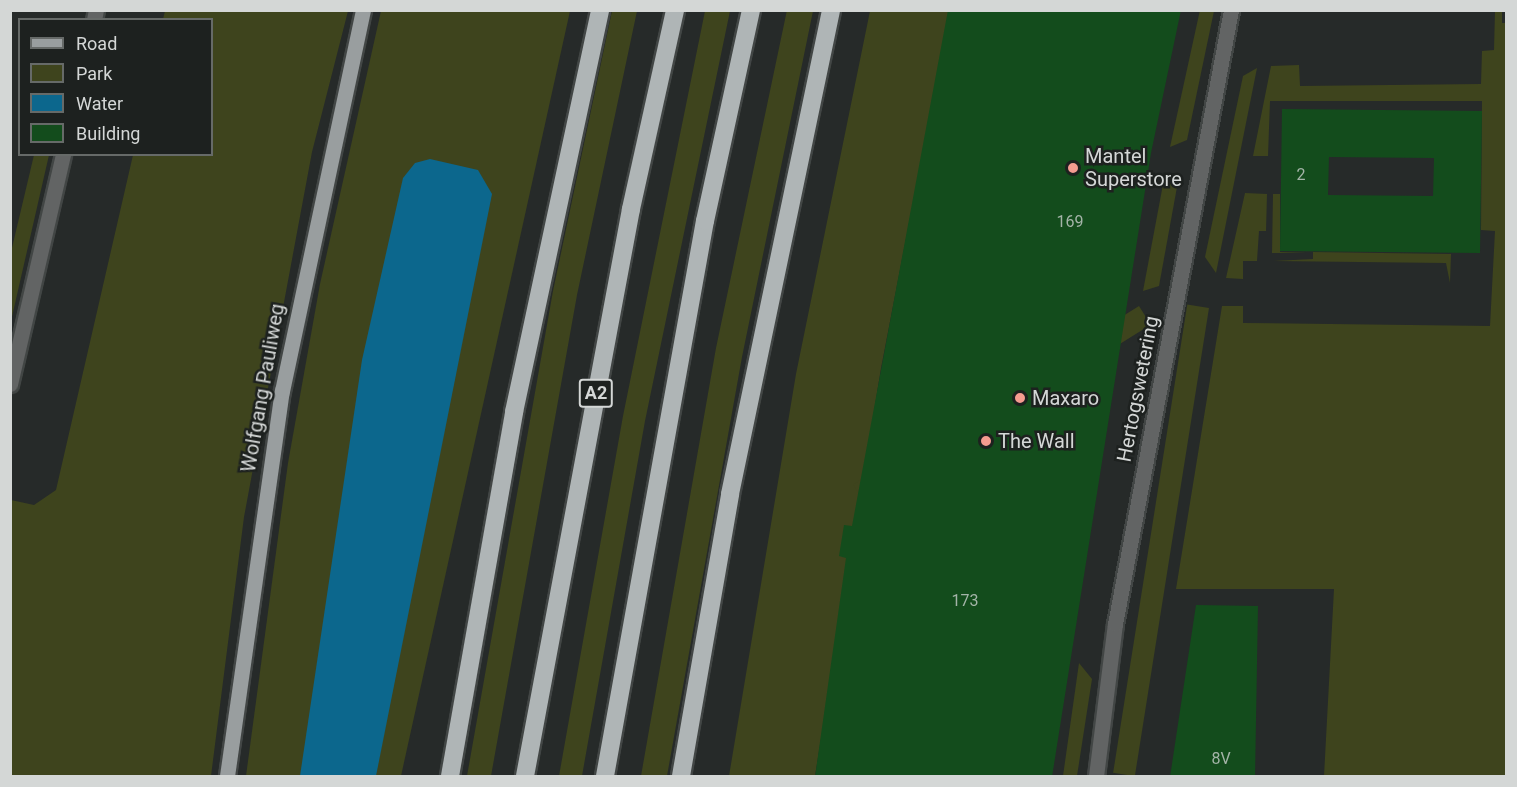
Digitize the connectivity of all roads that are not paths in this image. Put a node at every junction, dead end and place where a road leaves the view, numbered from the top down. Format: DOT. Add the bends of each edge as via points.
graph roads {
  1 [pos="363,10"];
  2 [pos="600,10"];
  3 [pos="675,10"];
  4 [pos="751,10"];
  5 [pos="831,10"];
  6 [pos="1231,10"];
  7 [pos="63,156"];
  8 [pos="10,384"];
  9 [pos="698,678"];
  10 [pos="227,777"];
  11 [pos="450,777"];
  12 [pos="525,777"];
  13 [pos="605,777"];
  14 [pos="681,777"];
  15 [pos="692,777"];
  16 [pos="1096,777"];
  1 -- 10 [label="main road, Wolfgang Pauliweg" via="282,391"];
  2 -- 11 [label="highway" via="514,412"];
  3 -- 12 [label="highway, A2" via="631,209"];
  4 -- 13 [label="highway" via="700,245"];
  5 -- 9 [label="highway" via="789,199"];
  6 -- 16 [label="street, Hertogswetering" via="1115,624"];
  7 -- 8 [label="street"];
  9 -- 14 [label="highway"];
  9 -- 15 [label="highway"];
}
